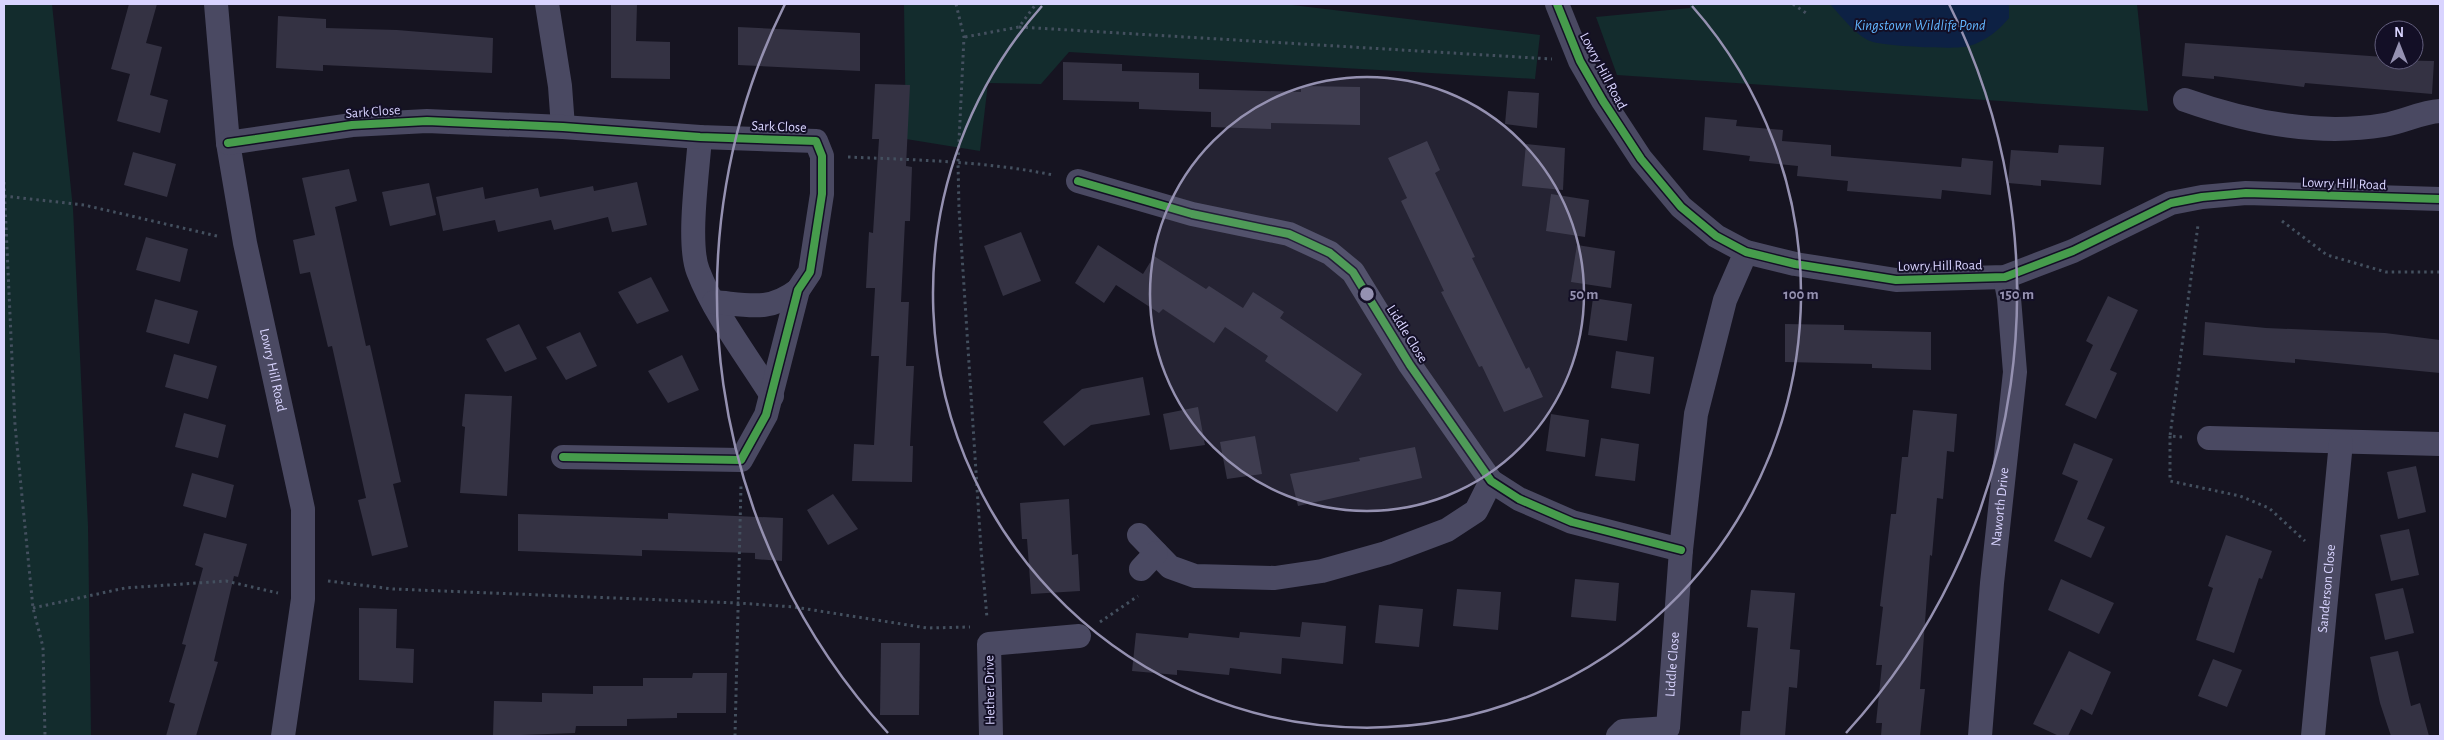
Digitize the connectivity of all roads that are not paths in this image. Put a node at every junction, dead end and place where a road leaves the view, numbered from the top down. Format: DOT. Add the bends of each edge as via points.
graph roads {
  1 [pos="216,4"];
  2 [pos="547,4"];
  3 [pos="1557,4"];
  4 [pos="2185,100"];
  5 [pos="2440,111"];
  6 [pos="563,127"];
  7 [pos="700,137"];
  8 [pos="228,143"];
  9 [pos="1078,181"];
  10 [pos="2440,200"];
  11 [pos="1746,252"];
  12 [pos="2005,277"];
  13 [pos="798,290"];
  14 [pos="714,302"];
  15 [pos="772,396"];
  16 [pos="2209,438"];
  17 [pos="2341,442"];
  18 [pos="2440,444"];
  19 [pos="563,457"];
  20 [pos="1490,481"];
  21 [pos="1139,535"];
  22 [pos="1681,550"];
  23 [pos="1079,636"];
  24 [pos="283,736"];
  25 [pos="991,736"];
  26 [pos="1618,736"];
  27 [pos="1980,736"];
  28 [pos="2313,736"];
  1 -- 8 [label="street, Lowry Hill Road"];
  2 -- 6 [label="street"];
  3 -- 11 [label="street, Lowry Hill Road" via="1580,61 1641,159 1681,207 1716,236"];
  4 -- 5 [label="street" via="2221,113 2288,126 2322,128 2384,125"];
  6 -- 7 [label="street, Sark Close"];
  6 -- 8 [label="street, Sark Close" via="427,121 352,125"];
  7 -- 13 [label="street, Sark Close" via="816,141 822,156 822,194 810,272"];
  7 -- 14 [label="street" via="694,243 698,270"];
  8 -- 24 [label="street, Lowry Hill Road" via="245,243 303,509 303,599"];
  9 -- 20 [label="street, Liddle Close" via="1192,214 1289,234 1330,253 1353,272 1416,373"];
  10 -- 12 [label="street, Lowry Hill Road" via="2246,193 2202,197 2171,203 2073,251"];
  11 -- 12 [label="street, Lowry Hill Road" via="1795,264 1896,280"];
  11 -- 22 [label="street, Liddle Close" via="1726,300 1696,414"];
  12 -- 27 [label="street, Naworth Drive" via="2016,372 1992,583"];
  13 -- 14 [label="street" via="783,301 762,306"];
  13 -- 15 [label="street"];
  14 -- 15 [label="street"];
  15 -- 19 [label="street" via="766,415 742,460"];
  16 -- 17 [label="street"];
  17 -- 18 [label="street"];
  17 -- 28 [label="street, Sanderson Close"];
  20 -- 21 [label="street" via="1476,511 1447,530 1386,553 1322,571 1275,578 1195,576 1156,563"];
  20 -- 22 [label="street, Liddle Close" via="1519,499 1572,522"];
  22 -- 26 [label="street, Liddle Close" via="1668,728 1624,731"];
  23 -- 25 [label="street, Hether Drive" via="989,635"];
}
